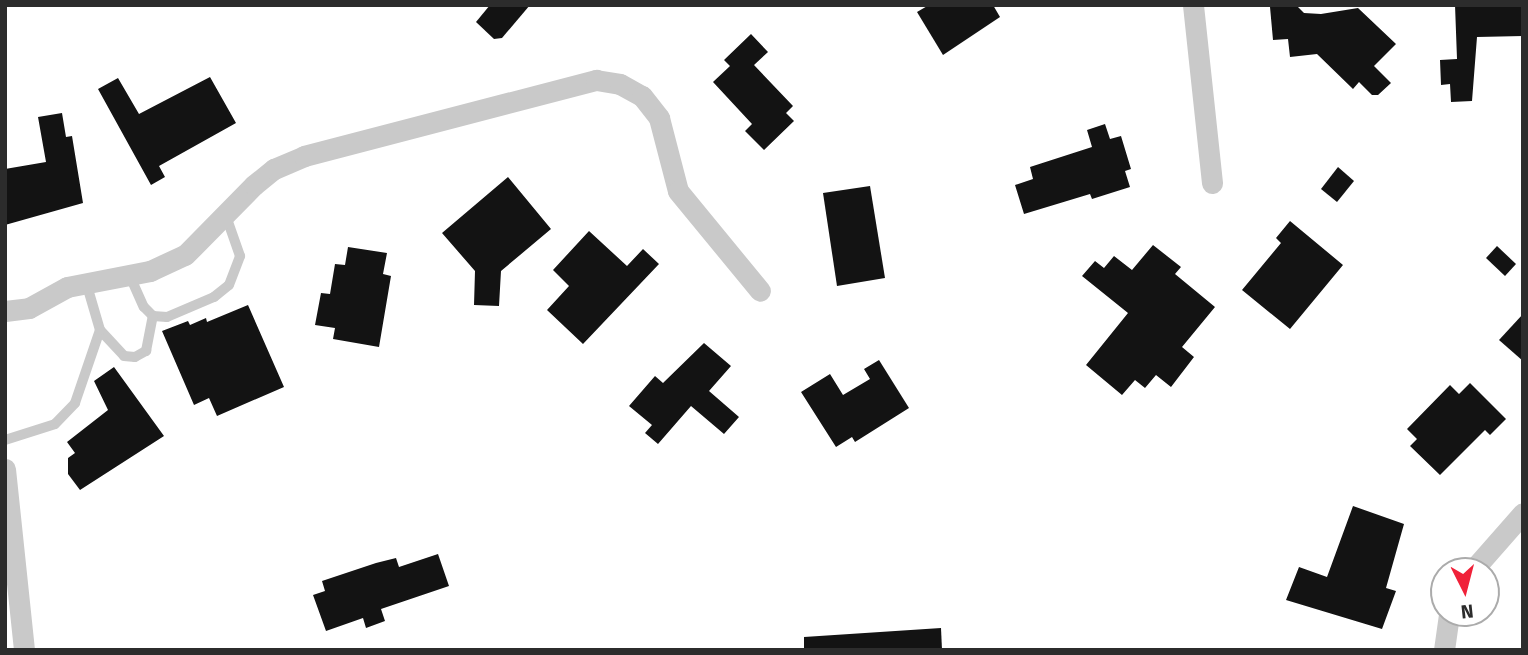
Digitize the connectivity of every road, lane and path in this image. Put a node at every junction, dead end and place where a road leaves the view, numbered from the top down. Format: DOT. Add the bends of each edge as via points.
graph roads {
  1 [pos="1193,5"];
  2 [pos="1212,183"];
  3 [pos="226,216"];
  4 [pos="129,274"];
  5 [pos="86,282"];
  6 [pos="760,291"];
  7 [pos="5,312"];
  8 [pos="153,316"];
  9 [pos="100,330"];
  10 [pos="5,440"];
  11 [pos="5,469"];
  12 [pos="1523,513"];
  13 [pos="1484,557"];
  14 [pos="1447,627"];
  15 [pos="24,650"];
  16 [pos="1444,650"];
  1 -- 2 [label="street"];
  3 -- 4 [label="street" via="185,255 150,271"];
  3 -- 6 [label="street" via="274,169 304,156 596,80 620,84 642,96 659,118 678,191"];
  3 -- 8 [label="lane" via="240,256 229,285 214,297 167,317"];
  4 -- 5 [label="street"];
  4 -- 8 [label="lane"];
  5 -- 7 [label="street" via="29,309"];
  5 -- 9 [label="lane"];
  8 -- 9 [label="lane" via="146,351 135,357 124,356"];
  9 -- 10 [label="lane" via="75,402 55,424"];
  11 -- 15 [label="street"];
  12 -- 13 [label="street"];
  14 -- 16 [label="street"];
}
